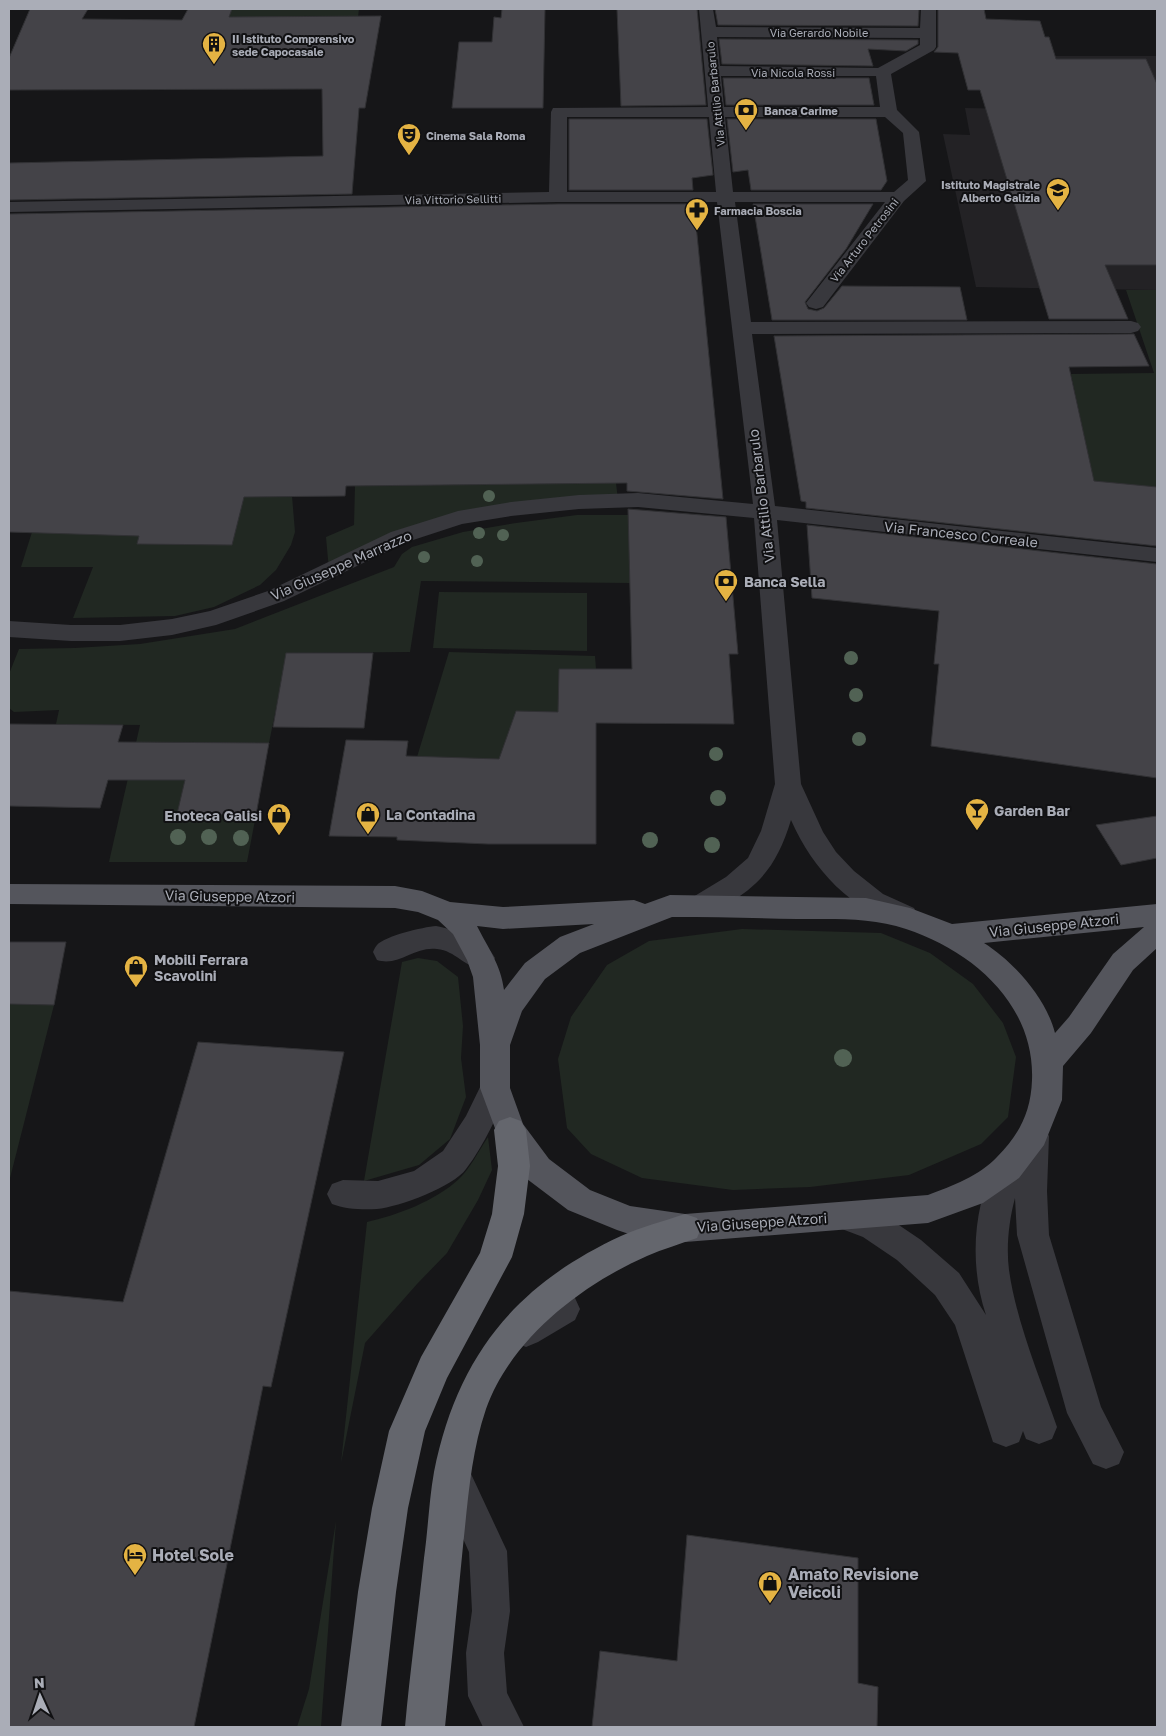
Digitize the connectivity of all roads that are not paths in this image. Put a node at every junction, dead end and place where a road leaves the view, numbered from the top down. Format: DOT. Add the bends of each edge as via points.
graph roads {
  1 [pos="706,9"];
  2 [pos="928,9"];
  3 [pos="708,32"];
  4 [pos="929,33"];
  5 [pos="712,71"];
  6 [pos="873,72"];
  7 [pos="717,112"];
  8 [pos="889,112"];
  9 [pos="725,196"];
  10 [pos="558,197"];
  11 [pos="898,197"];
  12 [pos="9,207"];
  13 [pos="816,303"];
  14 [pos="1131,327"];
  15 [pos="742,328"];
  16 [pos="765,513"];
  17 [pos="1157,555"];
  18 [pos="9,629"];
  19 [pos="788,784"];
  20 [pos="9,894"];
  21 [pos="703,905"];
  22 [pos="670,906"];
  23 [pos="448,912"];
  24 [pos="1157,915"];
  25 [pos="910,919"];
  26 [pos="1157,932"];
  27 [pos="951,936"];
  28 [pos="387,952"];
  29 [pos="481,958"];
  30 [pos="495,1045"];
  31 [pos="1048,1062"];
  32 [pos="495,1088"];
  33 [pos="510,1130"];
  34 [pos="1033,1136"];
  35 [pos="1008,1168"];
  36 [pos="343,1194"];
  37 [pos="845,1216"];
  38 [pos="685,1228"];
  39 [pos="563,1309"];
  40 [pos="504,1344"];
  41 [pos="1039,1427"];
  42 [pos="1006,1430"];
  43 [pos="1106,1452"];
  44 [pos="452,1474"];
  45 [pos="361,1727"];
  46 [pos="426,1727"];
  47 [pos="504,1727"];
  1 -- 3 [label="street, Via Attilio Barbarulo"];
  2 -- 4 [label="street"];
  3 -- 4 [label="street, Via Gerardo Nobile"];
  3 -- 5 [label="street, Via Attilio Barbarulo"];
  4 -- 8 [label="street" via="928,47 883,72"];
  5 -- 6 [label="street, Via Nicola Rossi"];
  5 -- 7 [label="street, Via Attilio Barbarulo"];
  7 -- 8 [label="street"];
  7 -- 9 [label="street, Via Attilio Barbarulo"];
  7 -- 10 [label="street" via="559,112"];
  8 -- 11 [label="street, Via Arturo Petrosini" via="911,132 917,181"];
  9 -- 10 [label="street, Via Vittorio Sellitti"];
  9 -- 11 [label="street, Via Vittorio Sellitti"];
  9 -- 15 [label="street, Via Attilio Barbarulo"];
  10 -- 12 [label="street, Via Vittorio Sellitti"];
  11 -- 13 [label="street, Via Arturo Petrosini"];
  14 -- 15 [label="street"];
  15 -- 16 [label="street, Via Attilio Barbarulo"];
  16 -- 17 [label="street, Via Francesco Correale"];
  16 -- 18 [label="street, Via Giuseppe Marrazzo" via="638,500 511,509 458,518 399,537 276,596 216,617 172,627 120,633 72,634"];
  16 -- 19 [label="street, Via Attilio Barbarulo"];
  19 -- 21 [label="street, Via Attilio Barbarulo" via="763,858 729,890"];
  19 -- 25 [label="street, Via Attilio Barbarulo" via="811,835 826,859 873,901"];
  20 -- 23 [label="main road, Via Giuseppe Atzori" via="395,897 422,902"];
  21 -- 22 [label="main road, Via Giuseppe Atzori"];
  21 -- 25 [label="main road, Via Giuseppe Atzori" via="866,909"];
  22 -- 23 [label="main road, Via Giuseppe Atzori" via="615,913 503,918"];
  22 -- 30 [label="main road, Via Giuseppe Atzori" via="570,944 534,971 509,1006"];
  23 -- 29 [label="main road, Via Giuseppe Atzori" via="464,928"];
  24 -- 27 [label="main road, Via Giuseppe Atzori"];
  25 -- 27 [label="main road, Via Giuseppe Atzori"];
  26 -- 31 [label="main road" via="1123,962 1080,1025"];
  27 -- 31 [label="main road, Via Giuseppe Atzori" via="987,959 1017,990 1038,1024"];
  28 -- 29 [label="street" via="411,940 439,936 461,943"];
  29 -- 30 [label="main road, Via Giuseppe Atzori" via="488,977"];
  30 -- 32 [label="main road, Via Giuseppe Atzori"];
  31 -- 34 [label="main road, Via Giuseppe Atzori" via="1047,1100"];
  32 -- 33 [label="main road, Via Giuseppe Atzori"];
  32 -- 36 [label="street" via="477,1126 454,1161 423,1182 378,1195"];
  33 -- 38 [label="main road, Via Giuseppe Atzori" via="538,1169 579,1200 629,1220"];
  33 -- 45 [label="highway" via="514,1166 508,1214 495,1256 433,1369 407,1431 388,1517"];
  34 -- 35 [label="main road, Via Giuseppe Atzori"];
  34 -- 43 [label="street" via="1033,1235 1085,1413"];
  35 -- 37 [label="main road, Via Giuseppe Atzori" via="972,1193 928,1209"];
  35 -- 41 [label="street" via="997,1204 992,1270 1001,1310"];
  37 -- 38 [label="main road, Via Giuseppe Atzori"];
  37 -- 42 [label="street" via="875,1227 910,1250 947,1284 970,1318"];
  38 -- 40 [label="highway" via="635,1246 581,1274 537,1309"];
  39 -- 40 [label="street"];
  40 -- 44 [label="highway" via="477,1389 460,1434"];
  44 -- 46 [label="highway"];
  44 -- 47 [label="street" via="488,1551 491,1611 485,1653 488,1696"];
}
